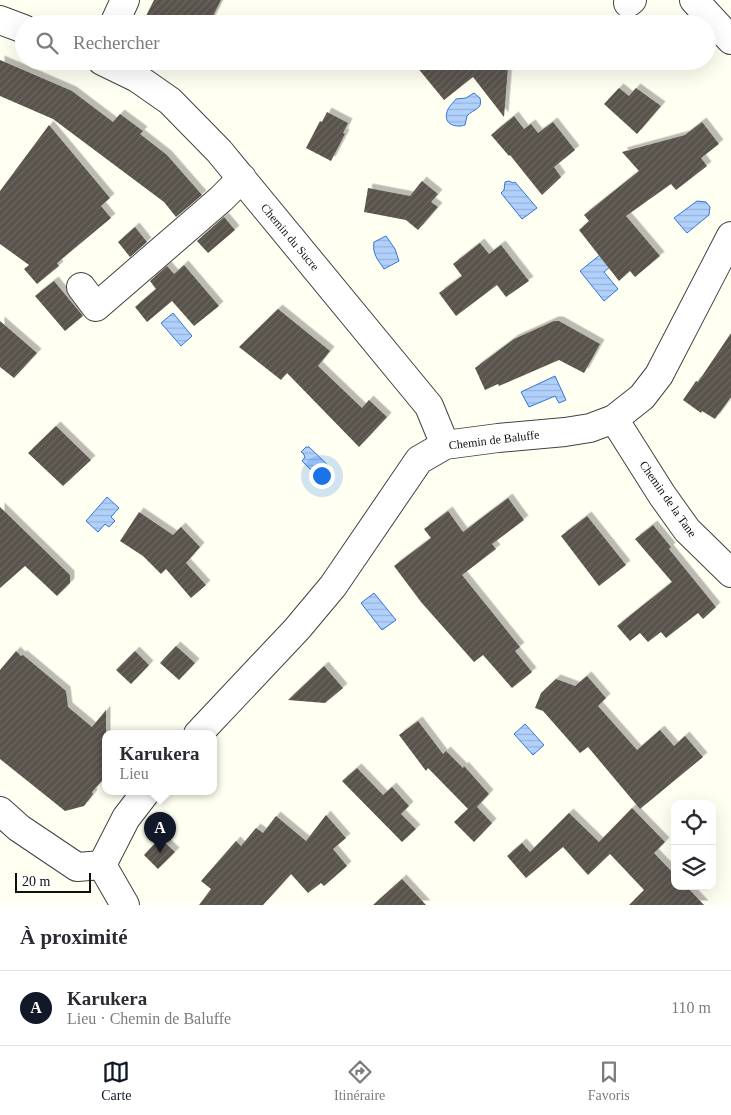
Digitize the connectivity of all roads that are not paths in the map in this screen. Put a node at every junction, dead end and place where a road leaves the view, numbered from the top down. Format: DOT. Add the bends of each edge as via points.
graph roads {
  1 [pos="125,0"];
  2 [pos="694,0"];
  3 [pos="118,15"];
  4 [pos="708,15"];
  5 [pos="0,20"];
  6 [pos="716,24"];
  7 [pos="15,26"];
  8 [pos="731,40"];
  9 [pos="121,70"];
  10 [pos="242,178"];
  11 [pos="731,236"];
  12 [pos="81,286"];
  13 [pos="614,419"];
  14 [pos="445,445"];
  15 [pos="731,573"];
  16 [pos="202,730"];
  17 [pos="144,795"];
  18 [pos="0,812"];
  19 [pos="102,865"];
  20 [pos="125,905"];
  1 -- 3 [label="street"];
  2 -- 4 [label="street"];
  5 -- 7 [label="street"];
  6 -- 8 [label="street"];
  9 -- 10 [label="street, Chemin du Sucre" via="170,101"];
  10 -- 12 [label="street" via="96,307"];
  10 -- 14 [label="street, Chemin du Sucre" via="429,406"];
  11 -- 13 [label="street, Chemin de Baluffe" via="659,375 642,397"];
  13 -- 14 [label="street, Chemin de Baluffe" via="590,428 565,432"];
  13 -- 15 [label="street, Chemin de la Tane" via="687,530"];
  14 -- 16 [label="street, Chemin de Baluffe" via="419,460 333,586"];
  17 -- 19 [label="street" via="126,818"];
  18 -- 19 [label="street" via="77,868"];
  19 -- 20 [label="street"];
}
